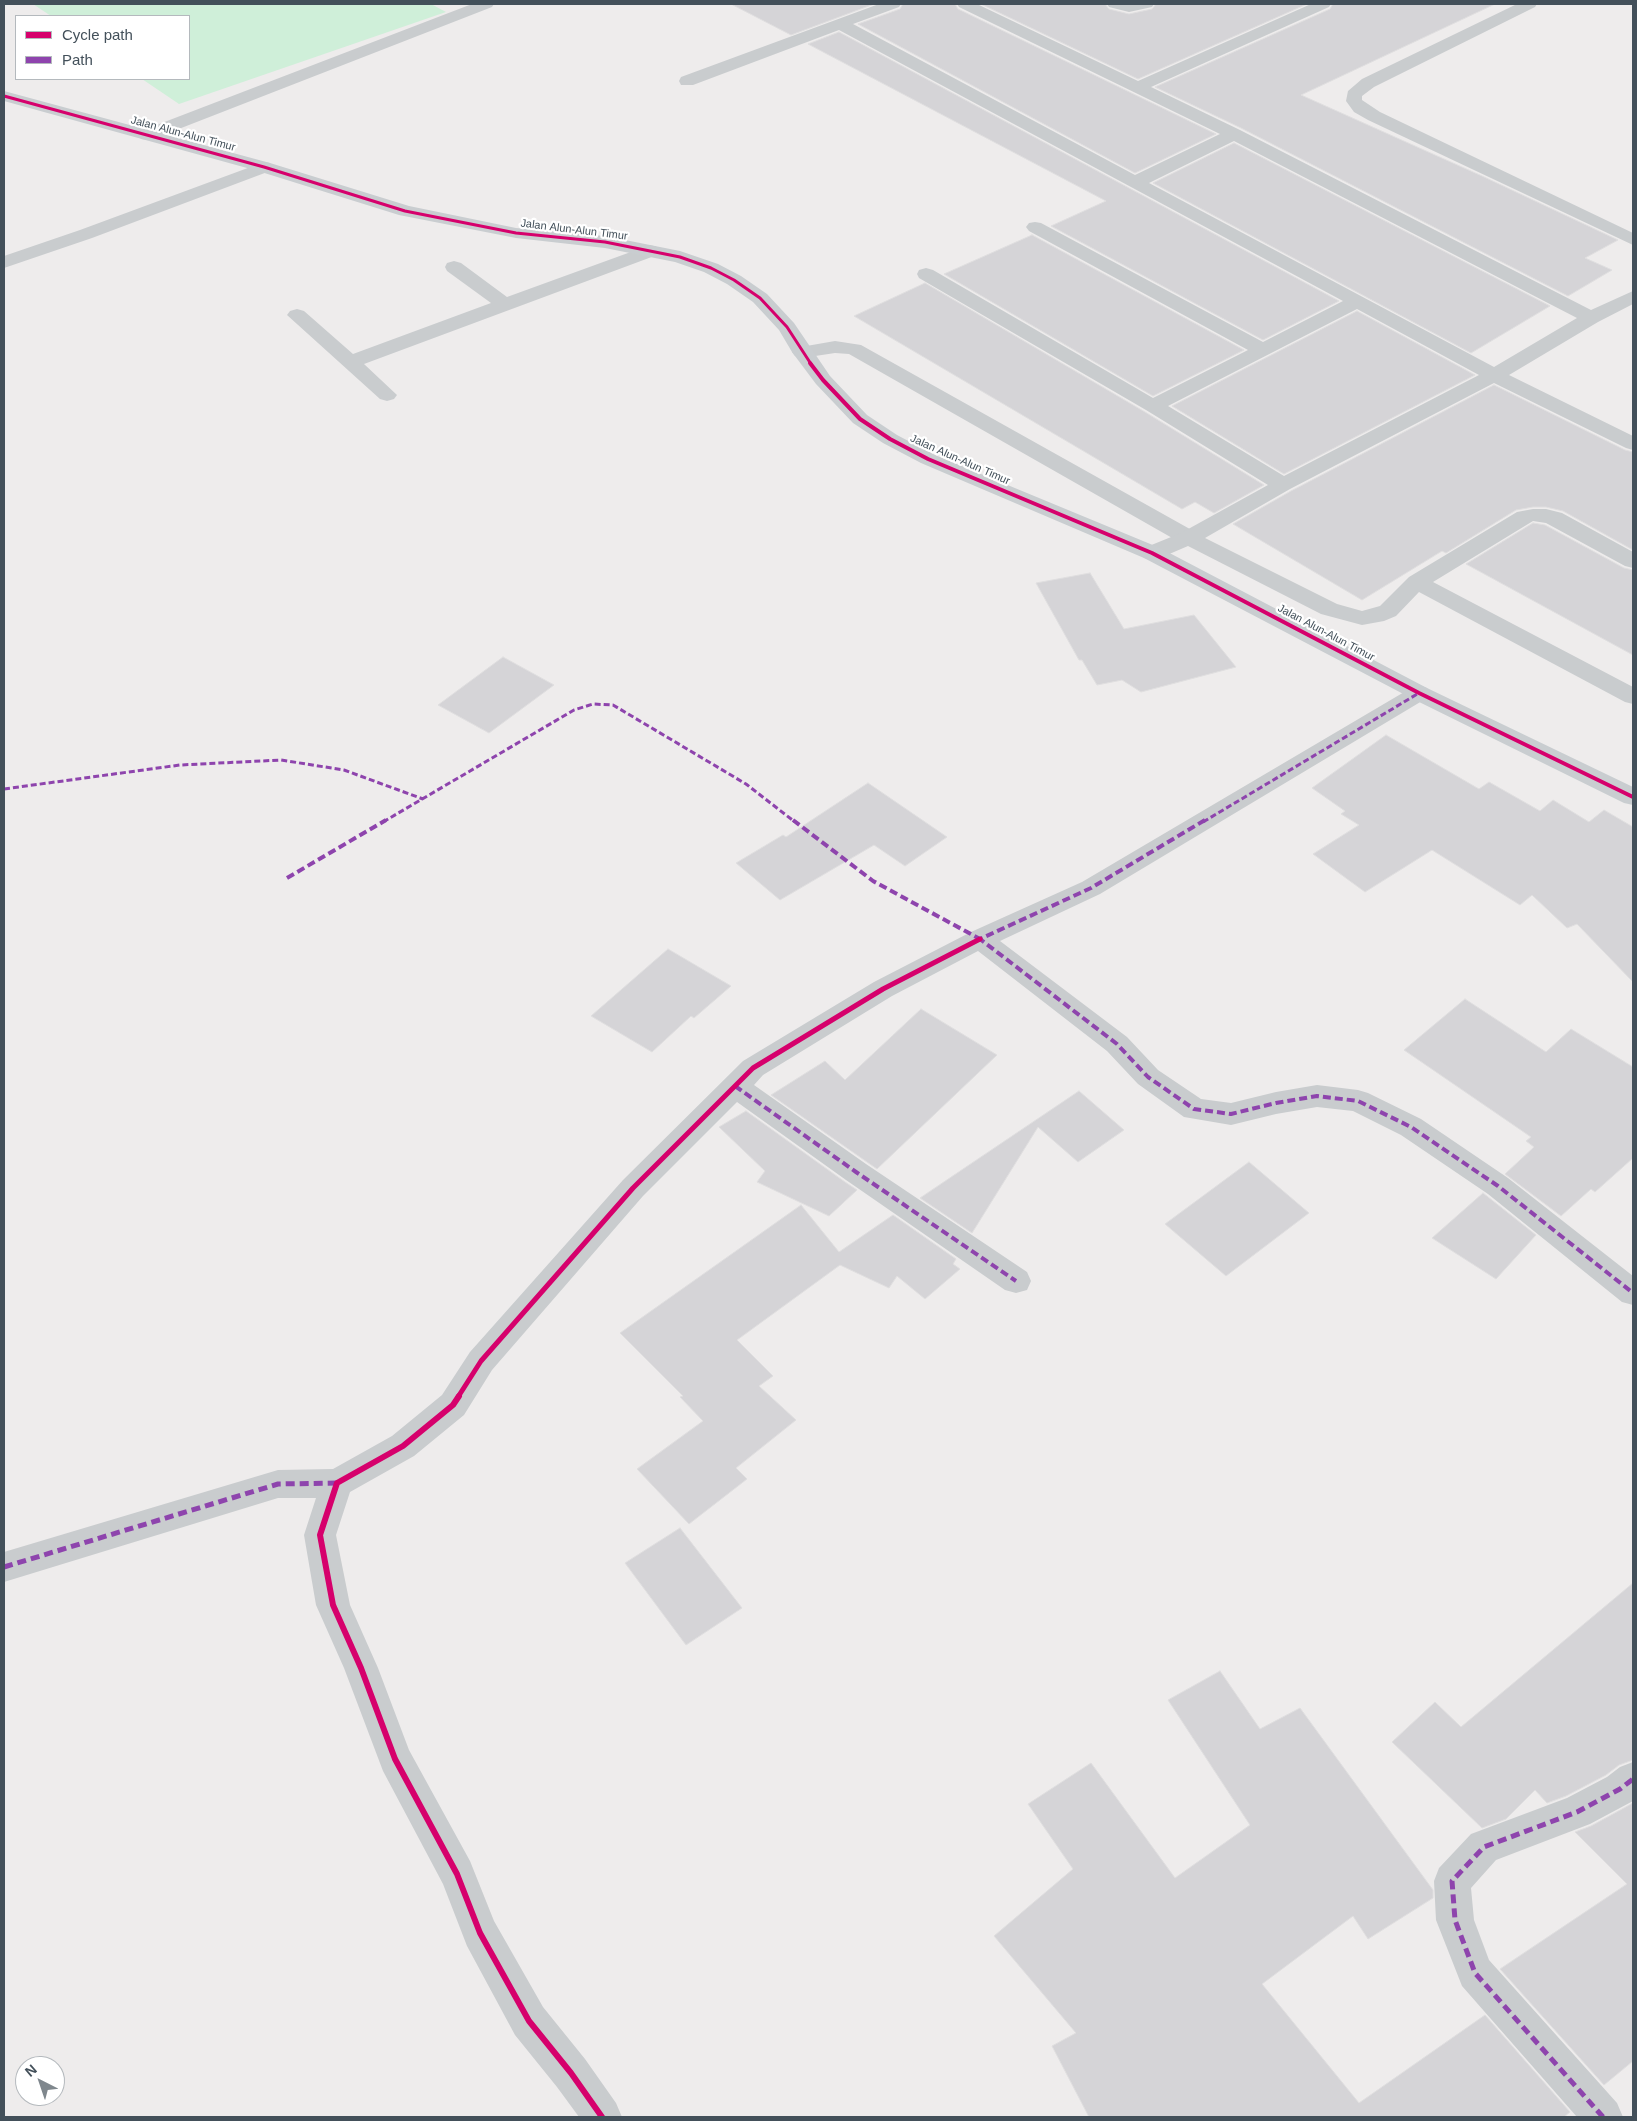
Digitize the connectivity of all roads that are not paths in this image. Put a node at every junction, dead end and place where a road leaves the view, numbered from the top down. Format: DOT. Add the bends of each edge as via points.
graph roads {
  1 [pos="486,4"];
  2 [pos="893,4"];
  3 [pos="965,4"];
  4 [pos="1115,4"];
  5 [pos="1146,4"];
  6 [pos="1322,4"];
  7 [pos="1528,4"];
  8 [pos="1488,8"];
  9 [pos="1506,15"];
  10 [pos="840,24"];
  11 [pos="687,81"];
  12 [pos="1138,87"];
  13 [pos="4,96"];
  14 [pos="1234,134"];
  15 [pos="147,135"];
  16 [pos="264,167"];
  17 [pos="1134,182"];
  18 [pos="1035,227"];
  19 [pos="1633,240"];
  20 [pos="650,251"];
  21 [pos="4,262"];
  22 [pos="454,267"];
  23 [pos="926,274"];
  24 [pos="1633,297"];
  25 [pos="1358,301"];
  26 [pos="504,304"];
  27 [pos="297,315"];
  28 [pos="1591,318"];
  29 [pos="1263,350"];
  30 [pos="802,352"];
  31 [pos="350,362"];
  32 [pos="1494,375"];
  33 [pos="387,395"];
  34 [pos="1153,406"];
  35 [pos="1633,444"];
  36 [pos="1283,485"];
  37 [pos="1189,538"];
  38 [pos="1152,554"];
  39 [pos="1633,561"];
  40 [pos="1417,582"];
  41 [pos="1419,693"];
  42 [pos="1633,697"];
  43 [pos="1633,797"];
  44 [pos="980,940"];
  45 [pos="736,1086"];
  46 [pos="1016,1281"];
  47 [pos="1633,1294"];
  48 [pos="337,1483"];
  49 [pos="4,1567"];
  50 [pos="1633,1779"];
  51 [pos="602,2117"];
  52 [pos="1603,2117"];
  1 -- 15 [label="street"];
  2 -- 10 [label="street"];
  3 -- 12 [label="street"];
  4 -- 5 [label="street" via="1130,7"];
  6 -- 12 [label="street"];
  7 -- 9 [label="street"];
  8 -- 9 [label="street"];
  9 -- 19 [label="street" via="1360,88 1354,95 1354,101 1374,116"];
  10 -- 11 [label="street"];
  10 -- 17 [label="street"];
  12 -- 14 [label="street"];
  13 -- 15 [label="street, Jalan Alun-Alun Timur"];
  14 -- 17 [label="street"];
  14 -- 28 [label="street"];
  15 -- 16 [label="street, Jalan Alun-Alun Timur"];
  16 -- 20 [label="street, Jalan Alun-Alun Timur" via="405,211 516,233 605,242"];
  16 -- 21 [label="street"];
  17 -- 25 [label="street"];
  18 -- 29 [label="street"];
  20 -- 26 [label="street"];
  20 -- 30 [label="street, Jalan Alun-Alun Timur" via="680,257 734,280 760,298 787,327"];
  22 -- 26 [label="street"];
  23 -- 34 [label="street"];
  24 -- 28 [label="street"];
  25 -- 29 [label="street"];
  25 -- 32 [label="street"];
  26 -- 31 [label="street"];
  27 -- 31 [label="street"];
  28 -- 32 [label="street"];
  29 -- 34 [label="street"];
  30 -- 37 [label="street" via="835,347 854,349"];
  30 -- 38 [label="street, Jalan Alun-Alun Timur" via="860,419 890,439 928,460"];
  31 -- 33 [label="street"];
  32 -- 35 [label="street"];
  32 -- 36 [label="street"];
  34 -- 36 [label="street"];
  36 -- 37 [label="street"];
  37 -- 38 [label="street"];
  37 -- 40 [label="street" via="1329,609 1350,616 1362,618 1388,611"];
  38 -- 41 [label="street, Jalan Alun-Alun Timur"];
  39 -- 40 [label="street" via="1554,518 1539,514 1525,517"];
  40 -- 42 [label="street"];
  41 -- 43 [label="street, Jalan Alun-Alun Timur"];
  41 -- 44 [label="street" via="1092,888"];
  44 -- 45 [label="street" via="883,988 753,1068"];
  44 -- 47 [label="street" via="1117,1044 1148,1077 1194,1109 1231,1114 1317,1096 1358,1101 1411,1127 1498,1186"];
  45 -- 46 [label="street"];
  45 -- 48 [label="street" via="633,1188 481,1361 453,1405 403,1446"];
  48 -- 49 [label="street" via="278,1484"];
  48 -- 51 [label="street" via="320,1535 333,1605 395,1759 457,1874 480,1933 529,2021"];
  50 -- 52 [label="street" via="1577,1812 1484,1848 1452,1881 1455,1920 1475,1973"];
}
